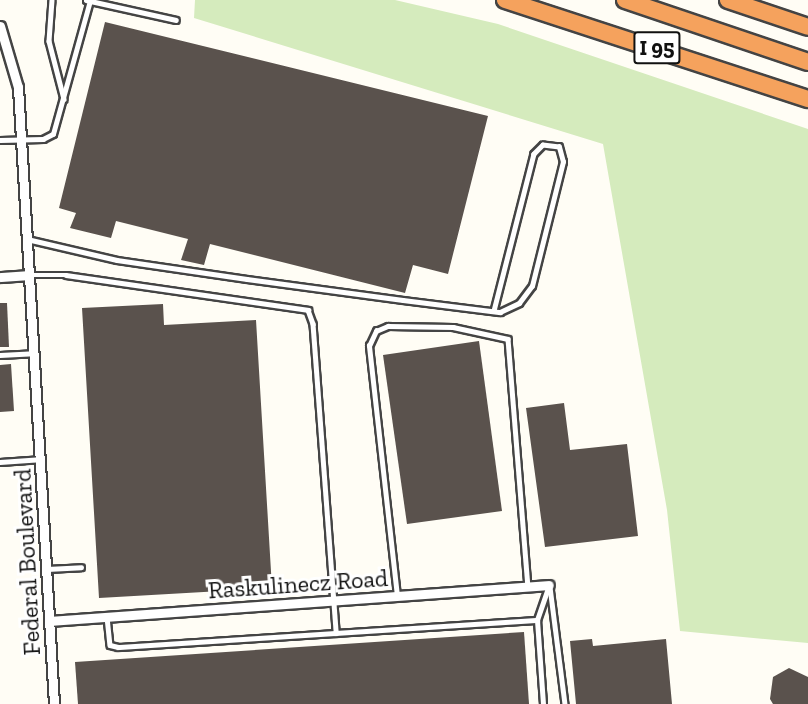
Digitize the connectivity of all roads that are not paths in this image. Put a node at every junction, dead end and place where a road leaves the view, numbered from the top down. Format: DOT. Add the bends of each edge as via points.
graph roads {
  1 [pos="52,0"];
  2 [pos="88,0"];
  3 [pos="505,0"];
  4 [pos="625,0"];
  5 [pos="728,0"];
  6 [pos="176,20"];
  7 [pos="0,26"];
  8 [pos="808,27"];
  9 [pos="808,62"];
  10 [pos="808,99"];
  11 [pos="64,101"];
  12 [pos="0,140"];
  13 [pos="21,140"];
  14 [pos="27,239"];
  15 [pos="29,275"];
  16 [pos="0,277"];
  17 [pos="494,311"];
  18 [pos="34,353"];
  19 [pos="0,355"];
  20 [pos="40,459"];
  21 [pos="0,462"];
  22 [pos="81,567"];
  23 [pos="46,569"];
  24 [pos="549,585"];
  25 [pos="528,586"];
  26 [pos="397,596"];
  27 [pos="333,600"];
  28 [pos="107,617"];
  29 [pos="537,620"];
  30 [pos="50,621"];
  31 [pos="336,633"];
  32 [pos="54,704"];
  33 [pos="543,704"];
  34 [pos="565,704"];
  1 -- 11 [label="lane" via="49,41"];
  2 -- 6 [label="lane"];
  2 -- 11 [label="lane"];
  3 -- 10 [label="highway, I 95"];
  4 -- 9 [label="highway, I 95"];
  5 -- 8 [label="highway"];
  7 -- 13 [label="street, Federal Boulevard" via="15,67"];
  11 -- 13 [label="lane" via="53,134"];
  12 -- 13 [label="lane"];
  13 -- 14 [label="street, Federal Boulevard"];
  14 -- 15 [label="street, Federal Boulevard"];
  14 -- 17 [label="lane" via="129,261"];
  15 -- 16 [label="street"];
  15 -- 18 [label="street, Federal Boulevard"];
  15 -- 27 [label="lane" via="66,274 308,310 313,324"];
  17 -- 17 [label="lane" via="519,303 532,286 563,162 562,151 554,145 543,145 534,154"];
  18 -- 19 [label="lane"];
  18 -- 20 [label="street, Federal Boulevard"];
  20 -- 21 [label="lane"];
  20 -- 23 [label="street, Federal Boulevard"];
  22 -- 23 [label="lane"];
  23 -- 30 [label="street, Federal Boulevard"];
  24 -- 25 [label="street, Raskulinecz Road"];
  24 -- 29 [label="lane"];
  24 -- 34 [label="lane"];
  25 -- 26 [label="street, Raskulinecz Road"];
  25 -- 26 [label="lane" via="508,339 453,327 388,326 376,331 369,346"];
  26 -- 27 [label="street, Raskulinecz Road"];
  27 -- 28 [label="street, Raskulinecz Road"];
  27 -- 31 [label="lane"];
  28 -- 30 [label="street, Raskulinecz Road"];
  28 -- 31 [label="lane" via="111,645 118,647"];
  29 -- 31 [label="lane"];
  29 -- 33 [label="lane"];
  30 -- 32 [label="street, Federal Boulevard"];
}
